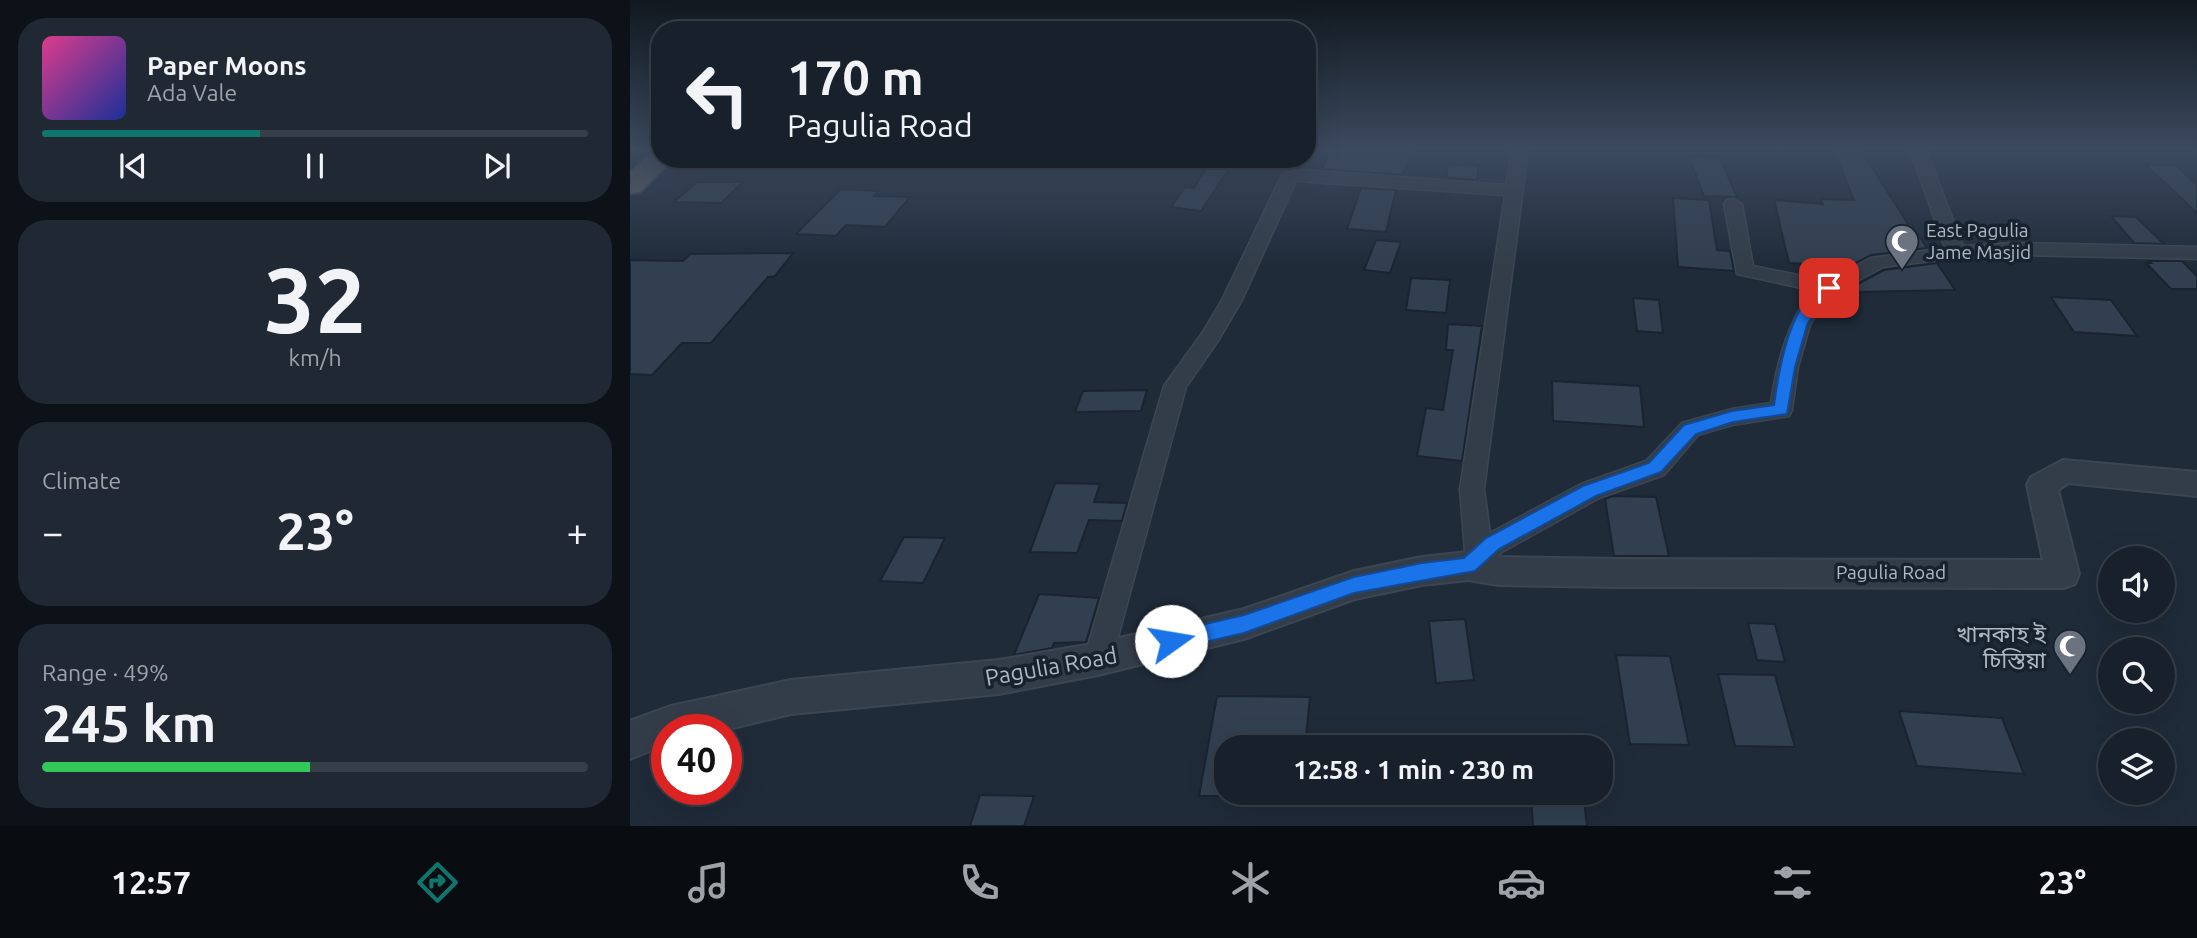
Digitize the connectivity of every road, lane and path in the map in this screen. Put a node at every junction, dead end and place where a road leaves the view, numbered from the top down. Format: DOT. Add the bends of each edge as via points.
graph roads {
  1 [pos="1284,189"];
  2 [pos="1482,189"];
  3 [pos="1932,189"];
  4 [pos="1514,191"];
  5 [pos="1733,204"];
  6 [pos="1956,252"];
  7 [pos="2197,253"];
  8 [pos="1829,288"];
  9 [pos="2197,484"];
  10 [pos="1474,561"];
  11 [pos="1098,659"];
  12 [pos="630,740"];
  1 -- 11 [label="street" via="1232,300 1175,387"];
  2 -- 4 [label="street"];
  3 -- 6 [label="street"];
  4 -- 10 [label="street" via="1472,489"];
  5 -- 8 [label="street" via="1744,270"];
  6 -- 7 [label="street, Pagulia Road"];
  6 -- 8 [label="street, Pagulia Road" via="1878,262"];
  8 -- 10 [label="street, Pagulia Road" via="1818,294 1800,325 1787,367 1781,410 1690,429 1655,468 1590,491 1493,544"];
  9 -- 10 [label="street, Pagulia Road" via="2063,471 2042,485 2063,574 1499,571"];
  10 -- 11 [label="street, Pagulia Road" via="1354,585 1244,624"];
  11 -- 12 [label="street, Pagulia Road" via="999,677 791,696 671,724"];
}
